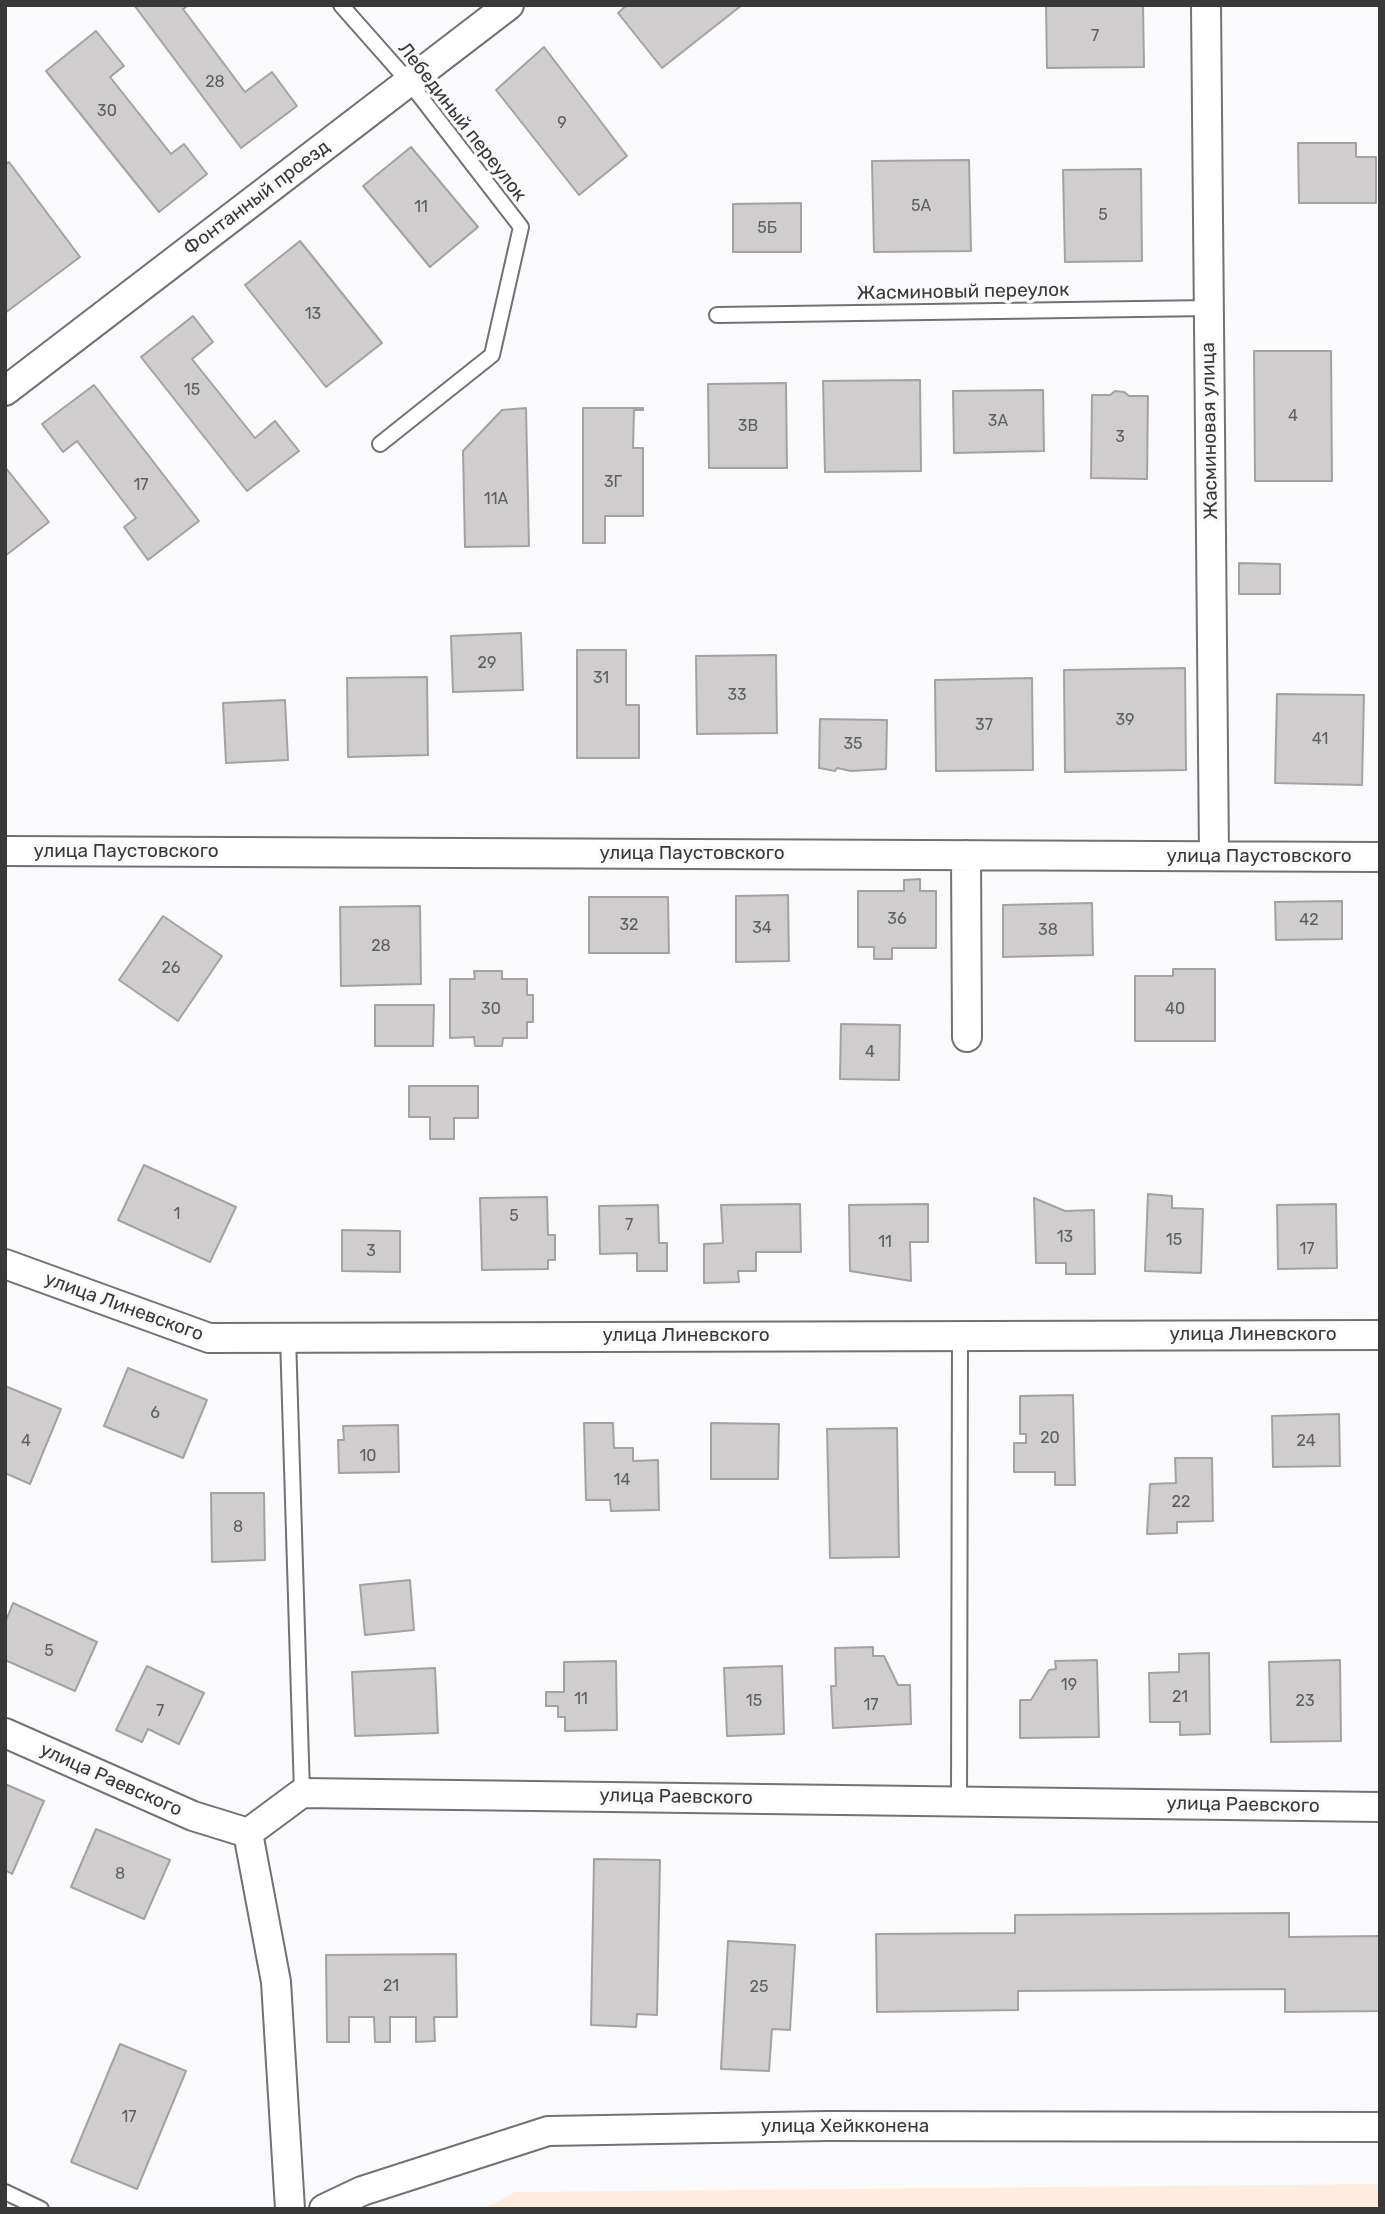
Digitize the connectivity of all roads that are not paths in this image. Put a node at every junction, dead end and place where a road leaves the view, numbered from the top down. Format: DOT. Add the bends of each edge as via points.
graph roads {
  1 [pos="341,5"];
  2 [pos="509,5"];
  3 [pos="1206,5"];
  4 [pos="409,82"];
  5 [pos="1209,308"];
  6 [pos="717,315"];
  7 [pos="5,391"];
  8 [pos="380,444"];
  9 [pos="5,851"];
  10 [pos="966,855"];
  11 [pos="1214,856"];
  12 [pos="1380,857"];
  13 [pos="967,1037"];
  14 [pos="5,1264"];
  15 [pos="960,1335"];
  16 [pos="1380,1335"];
  17 [pos="288,1336"];
  18 [pos="5,1733"];
  19 [pos="302,1793"];
  20 [pos="959,1801"];
  21 [pos="1380,1807"];
  22 [pos="248,1833"];
  23 [pos="1380,2127"];
  24 [pos="5,2192"];
  25 [pos="41,2209"];
  26 [pos="290,2209"];
  27 [pos="324,2209"];
  1 -- 4 [label="lane, Лебединый переулок"];
  2 -- 4 [label="street, Фонтанный проезд"];
  3 -- 5 [label="street, Жасминовая улица"];
  4 -- 7 [label="street, Фонтанный проезд"];
  4 -- 8 [label="lane, Лебединый переулок" via="521,227 492,355"];
  5 -- 6 [label="lane, Жасминовый переулок"];
  5 -- 11 [label="street, Жасминовая улица"];
  9 -- 10 [label="street, улица Паустовского"];
  10 -- 11 [label="street, улица Паустовского"];
  10 -- 13 [label="street"];
  11 -- 12 [label="street, улица Паустовского"];
  14 -- 17 [label="street, улица Линевского" via="209,1338"];
  15 -- 16 [label="street, улица Линевского"];
  15 -- 17 [label="street, улица Линевского"];
  15 -- 20 [label="lane"];
  17 -- 19 [label="lane"];
  18 -- 22 [label="street, улица Раевского" via="193,1816"];
  19 -- 20 [label="street, улица Раевского"];
  19 -- 22 [label="street"];
  20 -- 21 [label="street, улица Раевского"];
  22 -- 26 [label="street" via="276,1982"];
  23 -- 27 [label="street, улица Хейкконена" via="827,2126 548,2131 362,2191"];
  24 -- 25 [label="lane"];
}
